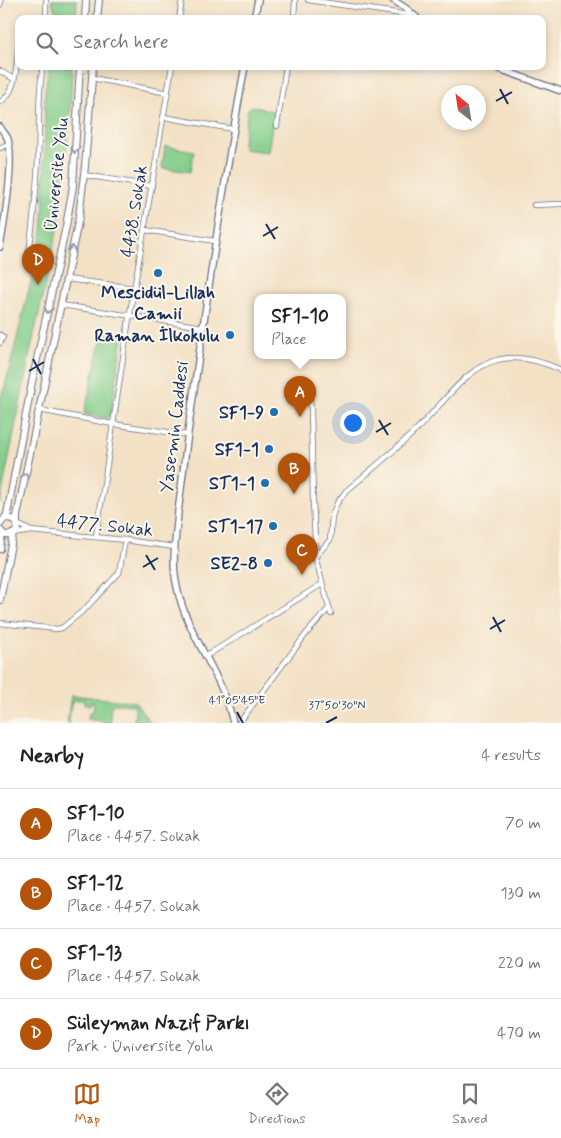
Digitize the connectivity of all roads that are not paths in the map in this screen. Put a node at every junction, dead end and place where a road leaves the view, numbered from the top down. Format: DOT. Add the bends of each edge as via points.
graph roads {
  1 [pos="2,0"];
  2 [pos="46,0"];
  3 [pos="86,0"];
  4 [pos="99,0"];
  5 [pos="182,0"];
  6 [pos="258,0"];
  7 [pos="295,0"];
  8 [pos="308,0"];
  9 [pos="393,0"];
  10 [pos="0,5"];
  11 [pos="46,15"];
  12 [pos="85,15"];
  13 [pos="97,15"];
  14 [pos="180,15"];
  15 [pos="255,15"];
  16 [pos="294,15"];
  17 [pos="399,15"];
  18 [pos="413,15"];
  19 [pos="15,70"];
  20 [pos="42,70"];
  21 [pos="80,70"];
  22 [pos="93,70"];
  23 [pos="171,70"];
  24 [pos="244,70"];
  25 [pos="285,70"];
  26 [pos="502,70"];
  27 [pos="0,71"];
  28 [pos="92,78"];
  29 [pos="14,79"];
  30 [pos="561,91"];
  31 [pos="168,93"];
  32 [pos="0,102"];
  33 [pos="163,117"];
  34 [pos="276,126"];
  35 [pos="0,128"];
  36 [pos="233,129"];
  37 [pos="8,144"];
  38 [pos="0,148"];
  39 [pos="84,175"];
  40 [pos="152,186"];
  41 [pos="561,204"];
  42 [pos="534,205"];
  43 [pos="3,216"];
  44 [pos="145,230"];
  45 [pos="214,240"];
  46 [pos="0,247"];
  47 [pos="28,262"];
  48 [pos="66,279"];
  49 [pos="135,288"];
  50 [pos="61,305"];
  51 [pos="130,316"];
  52 [pos="203,327"];
  53 [pos="0,335"];
  54 [pos="0,343"];
  55 [pos="561,370"];
  56 [pos="309,393"];
  57 [pos="39,410"];
  58 [pos="113,424"];
  59 [pos="188,435"];
  60 [pos="2,521"];
  61 [pos="17,524"];
  62 [pos="1,531"];
  63 [pos="32,531"];
  64 [pos="13,534"];
  65 [pos="96,537"];
  66 [pos="125,540"];
  67 [pos="174,548"];
  68 [pos="0,549"];
  69 [pos="316,556"];
  70 [pos="322,584"];
  71 [pos="0,600"];
  72 [pos="329,608"];
  73 [pos="331,614"];
  74 [pos="0,623"];
  75 [pos="206,656"];
  76 [pos="233,723"];
  77 [pos="239,723"];
  1 -- 10 [label="street"];
  2 -- 11 [label="street"];
  3 -- 12 [label="main road"];
  4 -- 13 [label="main road"];
  5 -- 14 [label="street"];
  6 -- 15 [label="street"];
  7 -- 16 [label="street"];
  8 -- 17 [label="street"];
  9 -- 18 [label="street"];
  19 -- 29 [label="street"];
  20 -- 47 [label="street"];
  21 -- 60 [label="main road, Üniversite Yolu, one-way" via="66,226 32,382 8,514"];
  22 -- 28 [label="main road"];
  23 -- 31 [label="street, 4438. Sokak"];
  24 -- 36 [label="street, Yasemin Caddesi"];
  25 -- 34 [label="street"];
  26 -- 30 [label="street"];
  27 -- 29 [label="street"];
  28 -- 31 [label="street"];
  28 -- 39 [label="main road"];
  29 -- 32 [label="street" via="9,96"];
  31 -- 33 [label="street, 4438. Sokak"];
  33 -- 36 [label="street"];
  33 -- 40 [label="street, 4438. Sokak"];
  35 -- 37 [label="street"];
  36 -- 45 [label="street, Yasemin Caddesi"];
  37 -- 38 [label="street"];
  37 -- 43 [label="street" via="10,156"];
  39 -- 40 [label="street"];
  48 -- 39 [label="main road, one-way"];
  40 -- 44 [label="street, 4438. Sokak"];
  41 -- 42 [label="street"];
  43 -- 46 [label="street"];
  44 -- 45 [label="street"];
  44 -- 49 [label="street, 4438. Sokak"];
  45 -- 52 [label="street, Yasemin Caddesi"];
  48 -- 49 [label="street"];
  48 -- 50 [label="main road"];
  49 -- 51 [label="street, 4438. Sokak"];
  50 -- 51 [label="street"];
  50 -- 57 [label="main road"];
  51 -- 52 [label="street"];
  51 -- 58 [label="street, 4438. Sokak"];
  52 -- 59 [label="street, Yasemin Caddesi"];
  53 -- 54 [label="street" via="3,337"];
  55 -- 69 [label="street" via="532,360 502,358 489,362 464,378 416,430 341,497 332,516 330,540"];
  56 -- 69 [label="street"];
  57 -- 58 [label="street"];
  61 -- 57 [label="main road, one-way"];
  58 -- 59 [label="street"];
  58 -- 65 [label="street, 4438. Sokak"];
  59 -- 67 [label="street, Yasemin Caddesi"];
  60 -- 61 [label="main road" via="12,518"];
  61 -- 63 [label="street"];
  61 -- 64 [label="main road"];
  62 -- 64 [label="main road" via="8,536"];
  62 -- 68 [label="main road"];
  63 -- 64 [label="street"];
  63 -- 65 [label="street, 4477. Sokak"];
  64 -- 71 [label="main road"];
  65 -- 66 [label="street, 4477. Sokak"];
  66 -- 67 [label="street, 4477. Sokak"];
  66 -- 74 [label="street" via="119,572 62,628"];
  67 -- 75 [label="street, Yasemin Caddesi" via="177,587 186,617"];
  69 -- 70 [label="street"];
  70 -- 72 [label="street"];
  70 -- 75 [label="street"];
  72 -- 73 [label="street"];
  72 -- 77 [label="street"];
  75 -- 76 [label="street, Yasemin Caddesi" via="222,686"];
}
